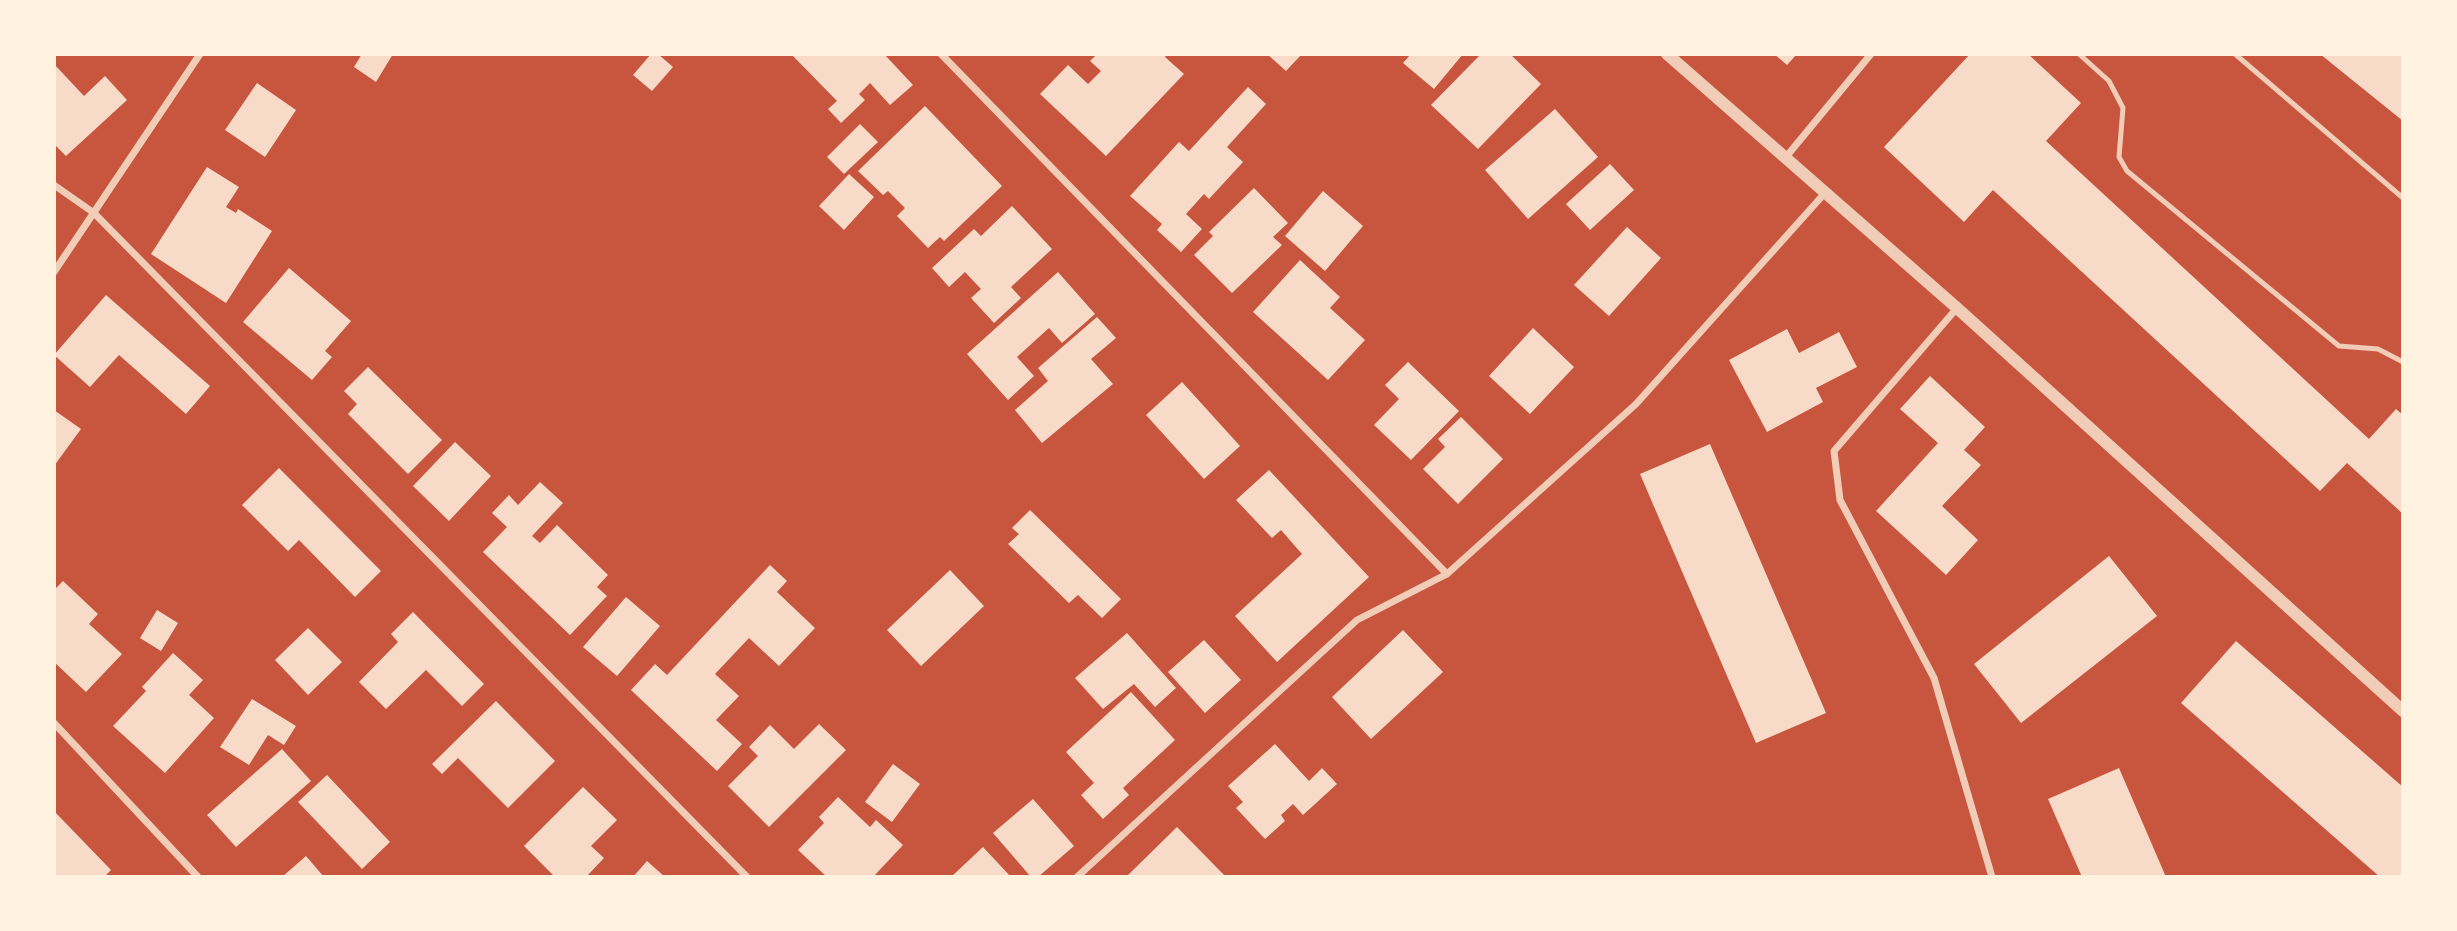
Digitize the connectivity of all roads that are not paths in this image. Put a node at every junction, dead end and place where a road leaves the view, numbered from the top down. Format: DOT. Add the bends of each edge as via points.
graph roads {
  1 [pos="200,54"];
  2 [pos="942,54"];
  3 [pos="1667,54"];
  4 [pos="1871,54"];
  5 [pos="2079,54"];
  6 [pos="2235,54"];
  7 [pos="1786,157"];
  8 [pos="54,185"];
  9 [pos="1824,194"];
  10 [pos="2403,198"];
  11 [pos="94,213"];
  12 [pos="54,272"];
  13 [pos="1957,308"];
  14 [pos="2403,362"];
  15 [pos="1447,574"];
  16 [pos="2403,711"];
  17 [pos="54,723"];
  18 [pos="198,877"];
  19 [pos="747,877"];
  20 [pos="1077,877"];
  21 [pos="1992,877"];
  1 -- 11 [label="street"];
  2 -- 15 [label="street"];
  3 -- 7 [label="street"];
  4 -- 7 [label="street"];
  5 -- 14 [label="lane" via="2109,81 2123,108 2119,158 2127,172 2339,346 2378,349"];
  6 -- 10 [label="lane"];
  7 -- 9 [label="street"];
  8 -- 11 [label="street"];
  9 -- 13 [label="street"];
  9 -- 15 [label="street" via="1636,404"];
  11 -- 12 [label="street"];
  11 -- 19 [label="street"];
  13 -- 16 [label="street"];
  13 -- 21 [label="street" via="1834,451 1840,500 1934,678"];
  15 -- 20 [label="street" via="1357,620"];
  17 -- 18 [label="street"];
}
